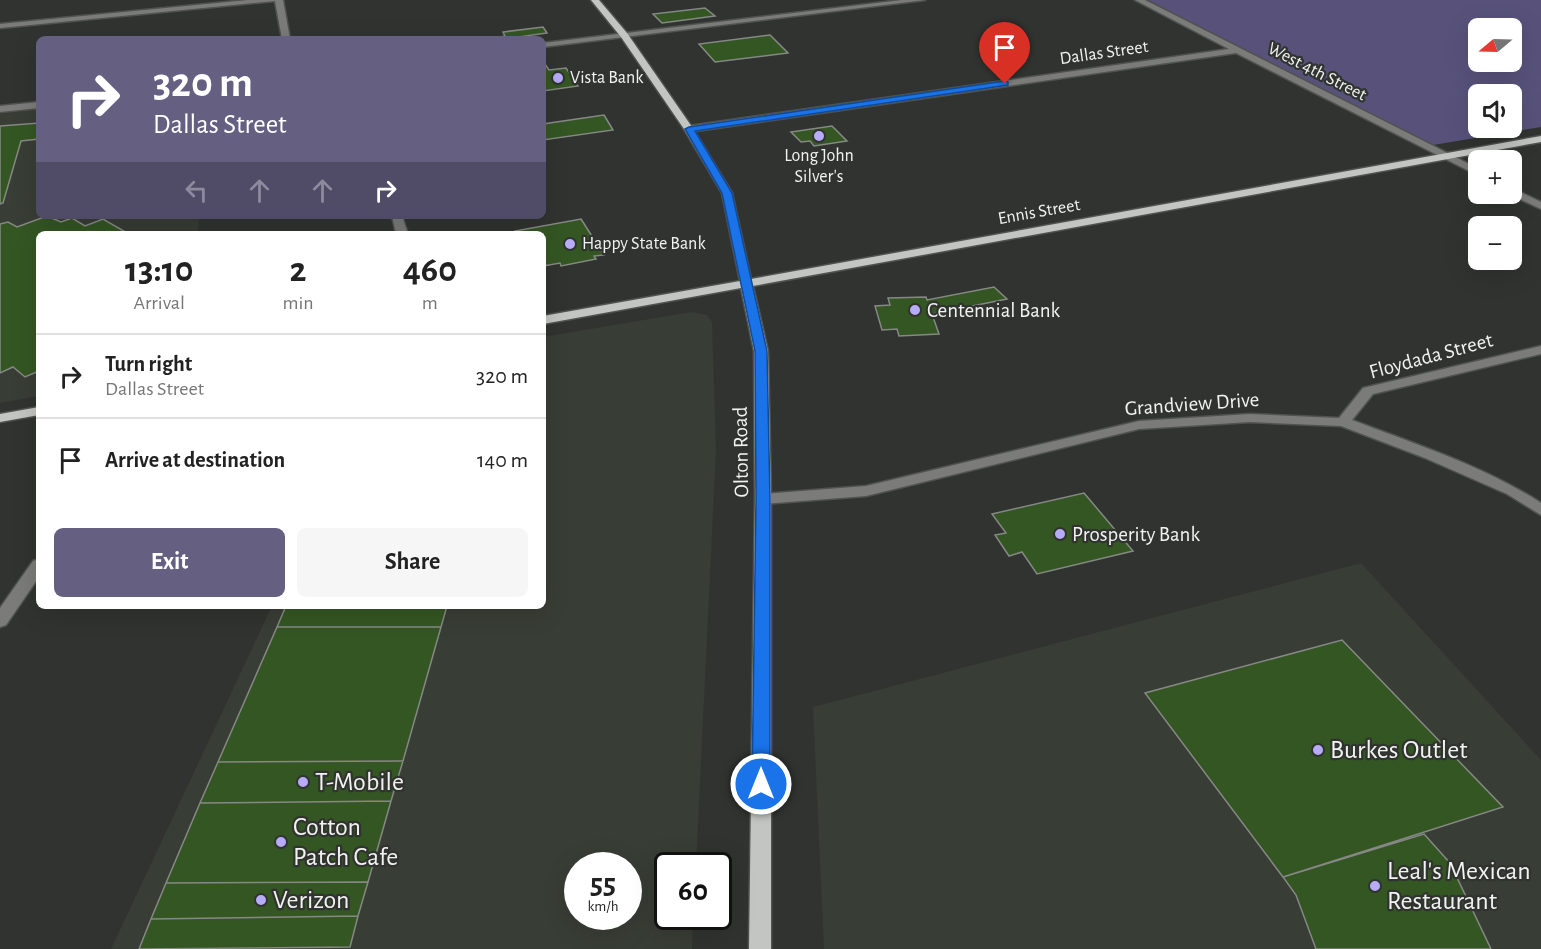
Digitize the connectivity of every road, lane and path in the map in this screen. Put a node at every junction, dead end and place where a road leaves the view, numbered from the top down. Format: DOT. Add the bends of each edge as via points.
graph roads {
  1 [pos="272,0"];
  2 [pos="279,0"];
  3 [pos="595,0"];
  4 [pos="921,0"];
  5 [pos="1139,0"];
  6 [pos="0,26"];
  7 [pos="624,35"];
  8 [pos="285,36"];
  9 [pos="546,45"];
  10 [pos="1238,50"];
  11 [pos="36,105"];
  12 [pos="0,109"];
  13 [pos="689,129"];
  14 [pos="1541,139"];
  15 [pos="1446,156"];
  16 [pos="1468,167"];
  17 [pos="1522,196"];
  18 [pos="1541,206"];
  19 [pos="748,284"];
  20 [pos="546,319"];
  21 [pos="1541,350"];
  22 [pos="36,412"];
  23 [pos="0,418"];
  24 [pos="1344,422"];
  25 [pos="763,499"];
  26 [pos="1541,510"];
  27 [pos="36,569"];
  28 [pos="0,621"];
  29 [pos="760,949"];
  1 -- 6 [label="street"];
  2 -- 8 [label="street"];
  3 -- 7 [label="main road, Olton Road"];
  4 -- 7 [label="street"];
  5 -- 10 [label="street, West 4th Street"];
  7 -- 9 [label="street"];
  7 -- 13 [label="main road, Olton Road"];
  10 -- 13 [label="street, Dallas Street"];
  10 -- 15 [label="street, West 4th Street"];
  11 -- 12 [label="street"];
  13 -- 19 [label="main road, Olton Road" via="727,193"];
  14 -- 15 [label="main road, Ennis Street"];
  15 -- 16 [label="street, West 4th Street"];
  15 -- 19 [label="main road, Ennis Street"];
  17 -- 18 [label="street"];
  19 -- 20 [label="main road, Ennis Street"];
  19 -- 25 [label="main road, Olton Road" via="761,351"];
  21 -- 24 [label="street, Floydada Street" via="1368,391"];
  22 -- 23 [label="main road"];
  24 -- 25 [label="street, Grandview Drive" via="1250,418 1139,425 866,491"];
  24 -- 26 [label="street, Grandview Drive" via="1512,491"];
  25 -- 29 [label="main road, Olton Road"];
  27 -- 28 [label="street"];
}
